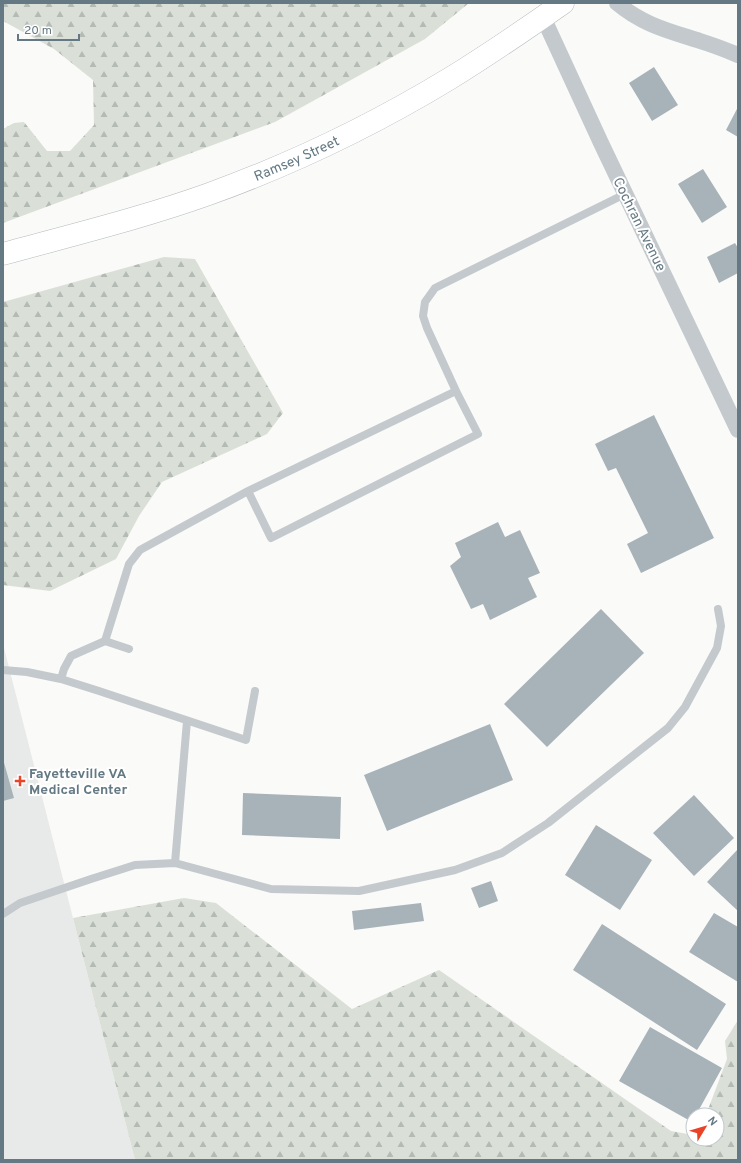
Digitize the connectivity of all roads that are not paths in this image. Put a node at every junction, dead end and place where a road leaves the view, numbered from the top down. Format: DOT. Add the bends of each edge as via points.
graph roads {
  1 [pos="563,3"];
  2 [pos="617,3"];
  3 [pos="543,17"];
  4 [pos="738,55"];
  5 [pos="625,194"];
  6 [pos="3,254"];
  7 [pos="456,391"];
  8 [pos="738,430"];
  9 [pos="248,491"];
  10 [pos="718,609"];
  11 [pos="104,641"];
  12 [pos="130,649"];
  13 [pos="3,670"];
  14 [pos="61,679"];
  15 [pos="255,691"];
  16 [pos="187,720"];
  17 [pos="175,863"];
  18 [pos="3,914"];
  1 -- 3 [label="main road, Ramsey Street"];
  2 -- 4 [label="street" via="647,23"];
  3 -- 5 [label="street, Cochran Avenue"];
  3 -- 6 [label="main road, Ramsey Street" via="449,79 399,108 337,140 272,169 152,213"];
  5 -- 7 [label="lane" via="435,288 425,302 423,316"];
  5 -- 8 [label="street, Cochran Avenue"];
  7 -- 9 [label="lane"];
  7 -- 9 [label="lane" via="478,434 272,538"];
  9 -- 11 [label="lane" via="140,550 129,564"];
  10 -- 17 [label="lane" via="721,626 717,648 685,707 668,728 548,823 502,853 455,870 359,891 271,889"];
  11 -- 12 [label="lane"];
  11 -- 14 [label="lane" via="70,656"];
  13 -- 14 [label="lane"];
  14 -- 16 [label="lane"];
  15 -- 16 [label="lane" via="246,740"];
  16 -- 17 [label="lane"];
  17 -- 18 [label="lane" via="135,865 91,878 20,903"];
}
